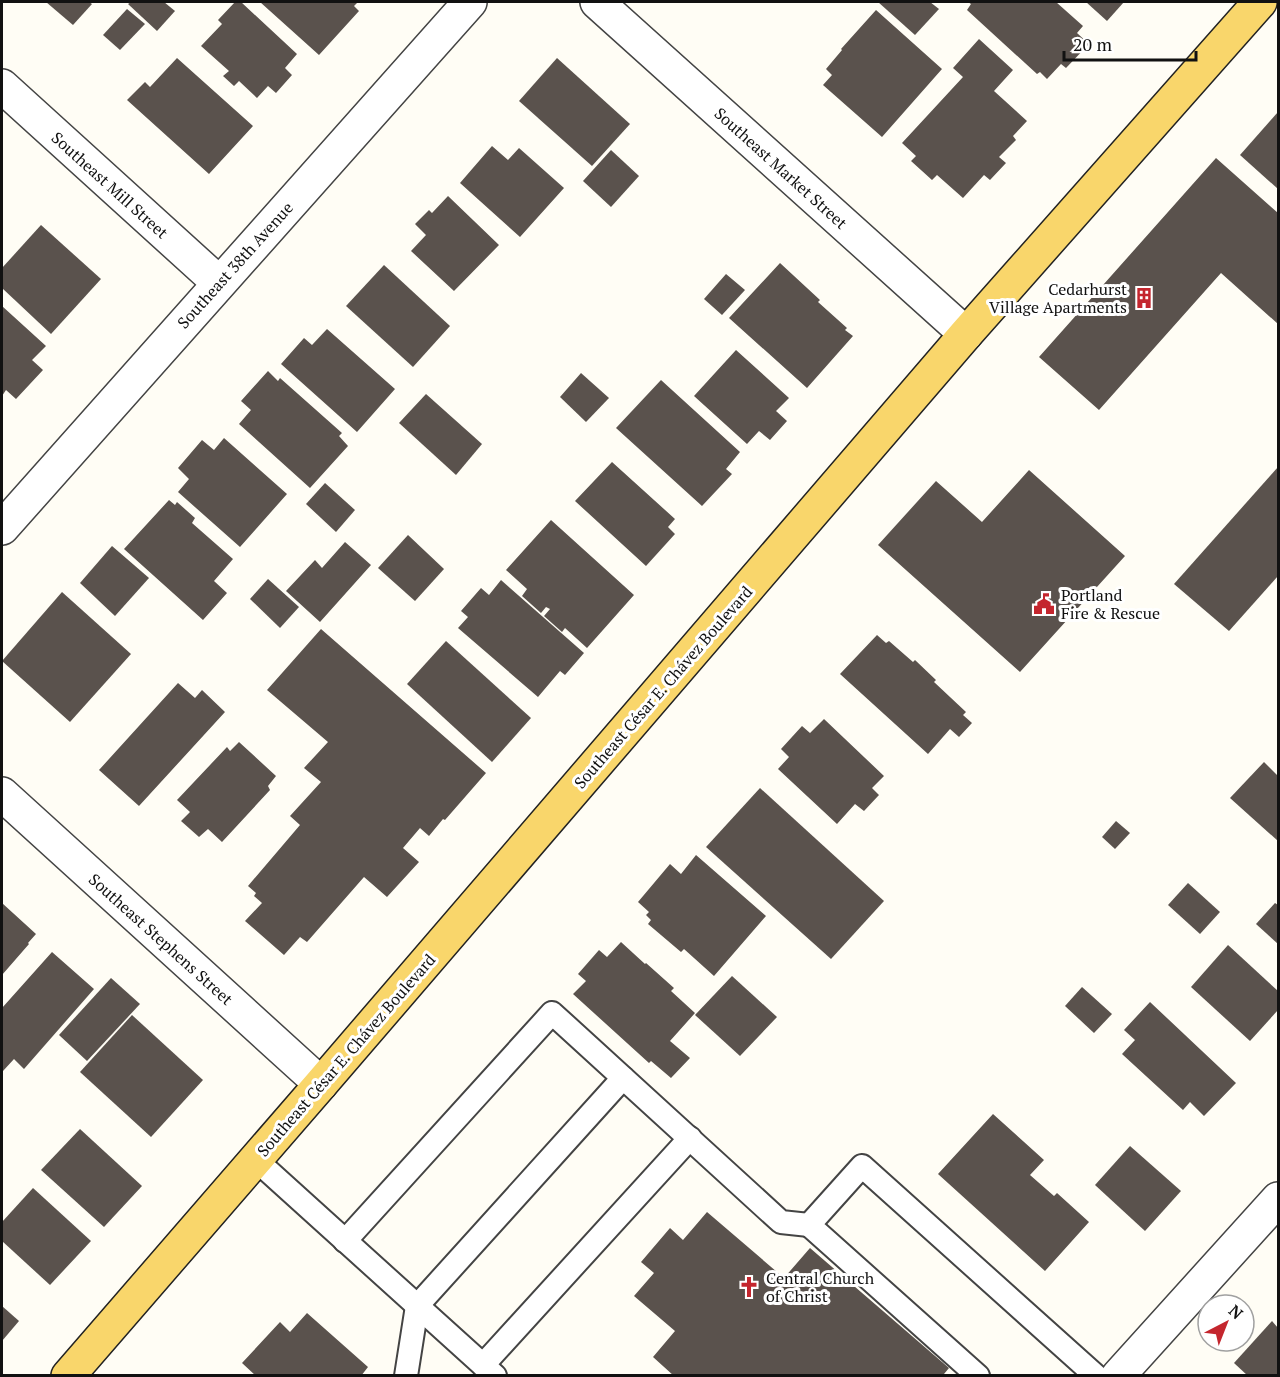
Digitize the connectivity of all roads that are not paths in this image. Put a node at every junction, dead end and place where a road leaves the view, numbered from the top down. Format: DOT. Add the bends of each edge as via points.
graph roads {
  1 [pos="470,2"];
  2 [pos="597,2"];
  3 [pos="1260,2"];
  4 [pos="2,86"];
  5 [pos="219,283"];
  6 [pos="966,333"];
  7 [pos="2,528"];
  8 [pos="2,795"];
  9 [pos="623,1078"];
  10 [pos="321,1084"];
  11 [pos="690,1138"];
  12 [pos="256,1160"];
  13 [pos="1278,1199"];
  14 [pos="809,1224"];
  15 [pos="345,1240"];
  16 [pos="417,1306"];
  17 [pos="489,1370"];
  18 [pos="68,1376"];
  19 [pos="406,1376"];
  20 [pos="978,1376"];
  21 [pos="1096,1376"];
  22 [pos="1118,1376"];
  1 -- 5 [label="street, Southeast 38th Avenue"];
  2 -- 6 [label="street, Southeast Market Street"];
  3 -- 6 [label="main road, Southeast César E. Chávez Boulevard"];
  4 -- 5 [label="street, Southeast Mill Street"];
  5 -- 7 [label="street, Southeast 38th Avenue"];
  6 -- 10 [label="main road, Southeast César E. Chávez Boulevard"];
  8 -- 10 [label="street, Southeast Stephens Street"];
  9 -- 11 [label="lane"];
  9 -- 15 [label="lane" via="552,1013"];
  9 -- 16 [label="lane"];
  10 -- 12 [label="main road, Southeast César E. Chávez Boulevard"];
  11 -- 14 [label="lane" via="781,1222"];
  11 -- 17 [label="lane"];
  12 -- 15 [label="lane"];
  12 -- 18 [label="main road, Southeast César E. Chávez Boulevard"];
  13 -- 22 [label="street"];
  14 -- 20 [label="lane"];
  14 -- 21 [label="lane" via="862,1166"];
  15 -- 16 [label="lane"];
  16 -- 17 [label="lane"];
  16 -- 19 [label="lane"];
}
